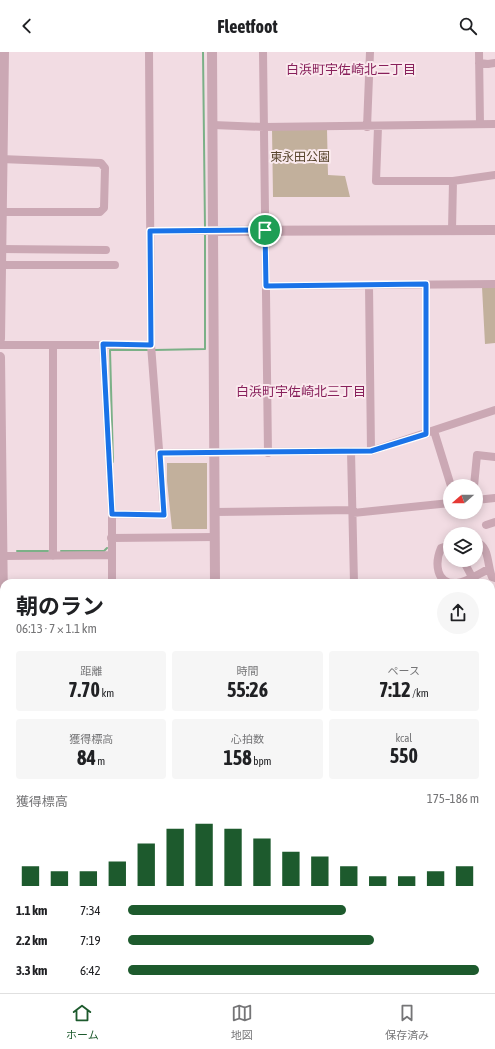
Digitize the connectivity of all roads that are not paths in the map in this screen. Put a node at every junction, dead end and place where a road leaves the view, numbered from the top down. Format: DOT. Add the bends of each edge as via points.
graph roads {
  1 [pos="4,52"];
  2 [pos="149,52"];
  3 [pos="212,52"];
  4 [pos="263,52"];
  5 [pos="370,52"];
  6 [pos="479,52"];
  7 [pos="479,63"];
  8 [pos="495,63"];
  9 [pos="2,107"];
  10 [pos="480,124"];
  11 [pos="495,124"];
  12 [pos="213,125"];
  13 [pos="264,127"];
  14 [pos="367,127"];
  15 [pos="378,127"];
  16 [pos="1,159"];
  17 [pos="495,174"];
  18 [pos="453,181"];
  19 [pos="1,212"];
  20 [pos="265,230"];
  21 [pos="452,230"];
  22 [pos="495,230"];
  23 [pos="150,231"];
  24 [pos="213,231"];
  25 [pos="1,249"];
  26 [pos="106,250"];
  27 [pos="1,265"];
  28 [pos="116,265"];
  29 [pos="426,284"];
  30 [pos="495,284"];
  31 [pos="369,285"];
  32 [pos="266,286"];
  33 [pos="0,339"];
  34 [pos="103,344"];
  35 [pos="0,345"];
  36 [pos="53,345"];
  37 [pos="151,345"];
  38 [pos="0,357"];
  39 [pos="495,410"];
  40 [pos="430,432"];
  41 [pos="351,451"];
  42 [pos="371,451"];
  43 [pos="160,453"];
  44 [pos="214,453"];
  45 [pos="268,453"];
  46 [pos="495,457"];
  47 [pos="448,479"];
  48 [pos="475,479"];
  49 [pos="495,498"];
  50 [pos="483,499"];
  51 [pos="443,504"];
  52 [pos="353,511"];
  53 [pos="215,512"];
  54 [pos="112,514"];
  55 [pos="495,522"];
  56 [pos="486,525"];
  57 [pos="215,537"];
  58 [pos="111,538"];
  59 [pos="483,546"];
  60 [pos="443,547"];
  61 [pos="112,555"];
  62 [pos="2,556"];
  63 [pos="53,556"];
  64 [pos="467,567"];
  65 [pos="489,569"];
  66 [pos="472,576"];
  67 [pos="495,578"];
  68 [pos="2,579"];
  69 [pos="112,579"];
  70 [pos="215,579"];
  71 [pos="354,579"];
  72 [pos="445,579"];
  73 [pos="466,579"];
  1 -- 9 [label="street"];
  2 -- 23 [label="street"];
  3 -- 12 [label="street"];
  4 -- 13 [label="street"];
  5 -- 14 [label="street"];
  6 -- 7 [label="street"];
  7 -- 8 [label="street"];
  7 -- 10 [label="street"];
  9 -- 16 [label="street"];
  10 -- 11 [label="street"];
  10 -- 15 [label="street"];
  12 -- 13 [label="street"];
  12 -- 24 [label="street"];
  13 -- 14 [label="street"];
  13 -- 20 [label="street"];
  14 -- 15 [label="street"];
  15 -- 18 [label="street" via="376,181"];
  16 -- 19 [label="street"];
  16 -- 19 [label="street" via="101,163 105,168 104,208 100,212"];
  17 -- 18 [label="street"];
  18 -- 21 [label="street"];
  19 -- 25 [label="street"];
  20 -- 21 [label="street"];
  20 -- 24 [label="street"];
  20 -- 32 [label="street"];
  21 -- 22 [label="street"];
  23 -- 24 [label="street"];
  23 -- 37 [label="street"];
  24 -- 44 [label="street"];
  25 -- 26 [label="street"];
  25 -- 27 [label="street"];
  27 -- 28 [label="street"];
  27 -- 33 [label="street"];
  29 -- 30 [label="street"];
  29 -- 31 [label="street"];
  29 -- 40 [label="street"];
  31 -- 32 [label="street"];
  31 -- 42 [label="street"];
  32 -- 45 [label="street"];
  34 -- 36 [label="street"];
  34 -- 37 [label="street"];
  34 -- 54 [label="street"];
  35 -- 36 [label="street"];
  36 -- 63 [label="street"];
  37 -- 43 [label="street"];
  38 -- 62 [label="street"];
  39 -- 40 [label="street"];
  40 -- 42 [label="street"];
  40 -- 47 [label="street"];
  41 -- 42 [label="street"];
  41 -- 45 [label="street"];
  41 -- 52 [label="street"];
  43 -- 44 [label="street"];
  43 -- 54 [label="street" via="164,515"];
  44 -- 45 [label="street"];
  44 -- 53 [label="street"];
  46 -- 48 [label="street" via="477,455"];
  49 -- 50 [label="street"];
  51 -- 52 [label="street"];
  52 -- 53 [label="street"];
  52 -- 71 [label="street"];
  53 -- 57 [label="street"];
  54 -- 58 [label="street"];
  55 -- 56 [label="street"];
  57 -- 58 [label="street"];
  57 -- 70 [label="street"];
  58 -- 61 [label="street"];
  59 -- 65 [label="street"];
  60 -- 72 [label="street" via="437,558 436,568"];
  61 -- 63 [label="street"];
  61 -- 69 [label="street"];
  62 -- 63 [label="street"];
  62 -- 68 [label="street"];
  64 -- 66 [label="street"];
  65 -- 66 [label="street"];
  65 -- 67 [label="street"];
  66 -- 73 [label="street"];
}
